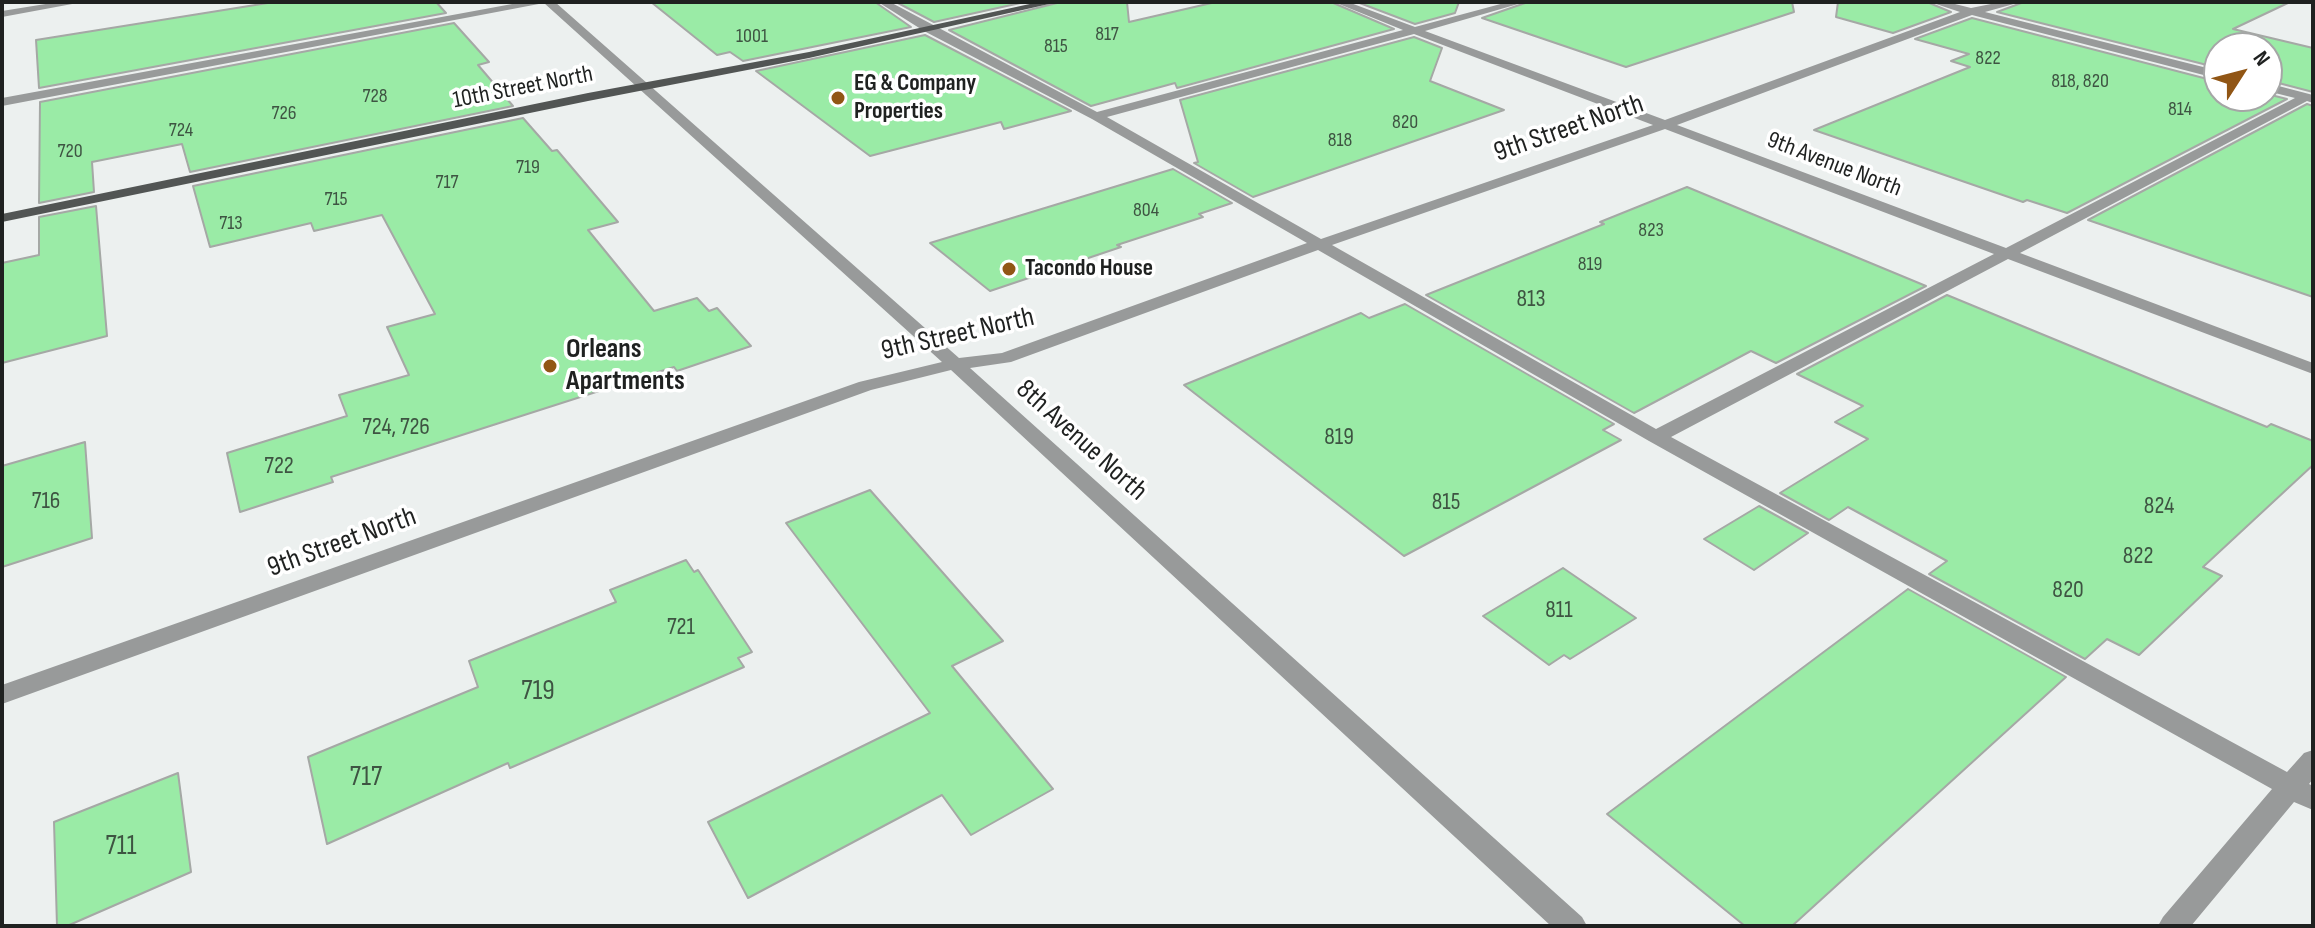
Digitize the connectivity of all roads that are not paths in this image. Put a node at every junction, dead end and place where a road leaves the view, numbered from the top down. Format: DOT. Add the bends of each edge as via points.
graph roads {
  1 [pos="78,2"];
  2 [pos="540,2"];
  3 [pos="549,2"];
  4 [pos="883,2"];
  5 [pos="1053,2"];
  6 [pos="1339,2"];
  7 [pos="1520,2"];
  8 [pos="1935,2"];
  9 [pos="2016,2"];
  10 [pos="1972,11"];
  11 [pos="2,14"];
  12 [pos="928,29"];
  13 [pos="1413,31"];
  14 [pos="2203,71"];
  15 [pos="644,87"];
  16 [pos="2283,91"];
  17 [pos="2310,98"];
  18 [pos="2,102"];
  19 [pos="1096,116"];
  20 [pos="1664,125"];
  21 [pos="2,218"];
  22 [pos="1320,244"];
  23 [pos="2007,254"];
  24 [pos="955,364"];
  25 [pos="2313,369"];
  26 [pos="1656,437"];
  27 [pos="2,695"];
  28 [pos="2313,760"];
  29 [pos="2302,793"];
  30 [pos="1572,926"];
  31 [pos="2173,926"];
  1 -- 11 [label="street"];
  2 -- 18 [label="street"];
  3 -- 15 [label="street, 8th Avenue North"];
  4 -- 12 [label="street"];
  5 -- 12 [label="main road, 10th Street North"];
  6 -- 13 [label="street, 9th Avenue North"];
  7 -- 13 [label="street"];
  8 -- 10 [label="street"];
  9 -- 10 [label="street, 9th Street North"];
  10 -- 14 [label="street"];
  10 -- 20 [label="street, 9th Street North"];
  12 -- 15 [label="main road, 10th Street North"];
  12 -- 19 [label="street"];
  13 -- 19 [label="street"];
  13 -- 20 [label="street, 9th Avenue North"];
  15 -- 21 [label="main road, 10th Street North"];
  15 -- 24 [label="street, 8th Avenue North"];
  16 -- 17 [label="street"];
  17 -- 23 [label="street"];
  19 -- 22 [label="street"];
  20 -- 22 [label="street, 9th Street North"];
  20 -- 23 [label="street, 9th Avenue North"];
  22 -- 24 [label="street, 9th Street North" via="1005,358"];
  22 -- 26 [label="street"];
  23 -- 25 [label="street, 9th Avenue North"];
  23 -- 26 [label="street"];
  24 -- 27 [label="street, 9th Street North" via="865,386"];
  24 -- 30 [label="street, 8th Avenue North"];
  26 -- 29 [label="street"];
  28 -- 29 [label="street"];
  29 -- 31 [label="street"];
}
